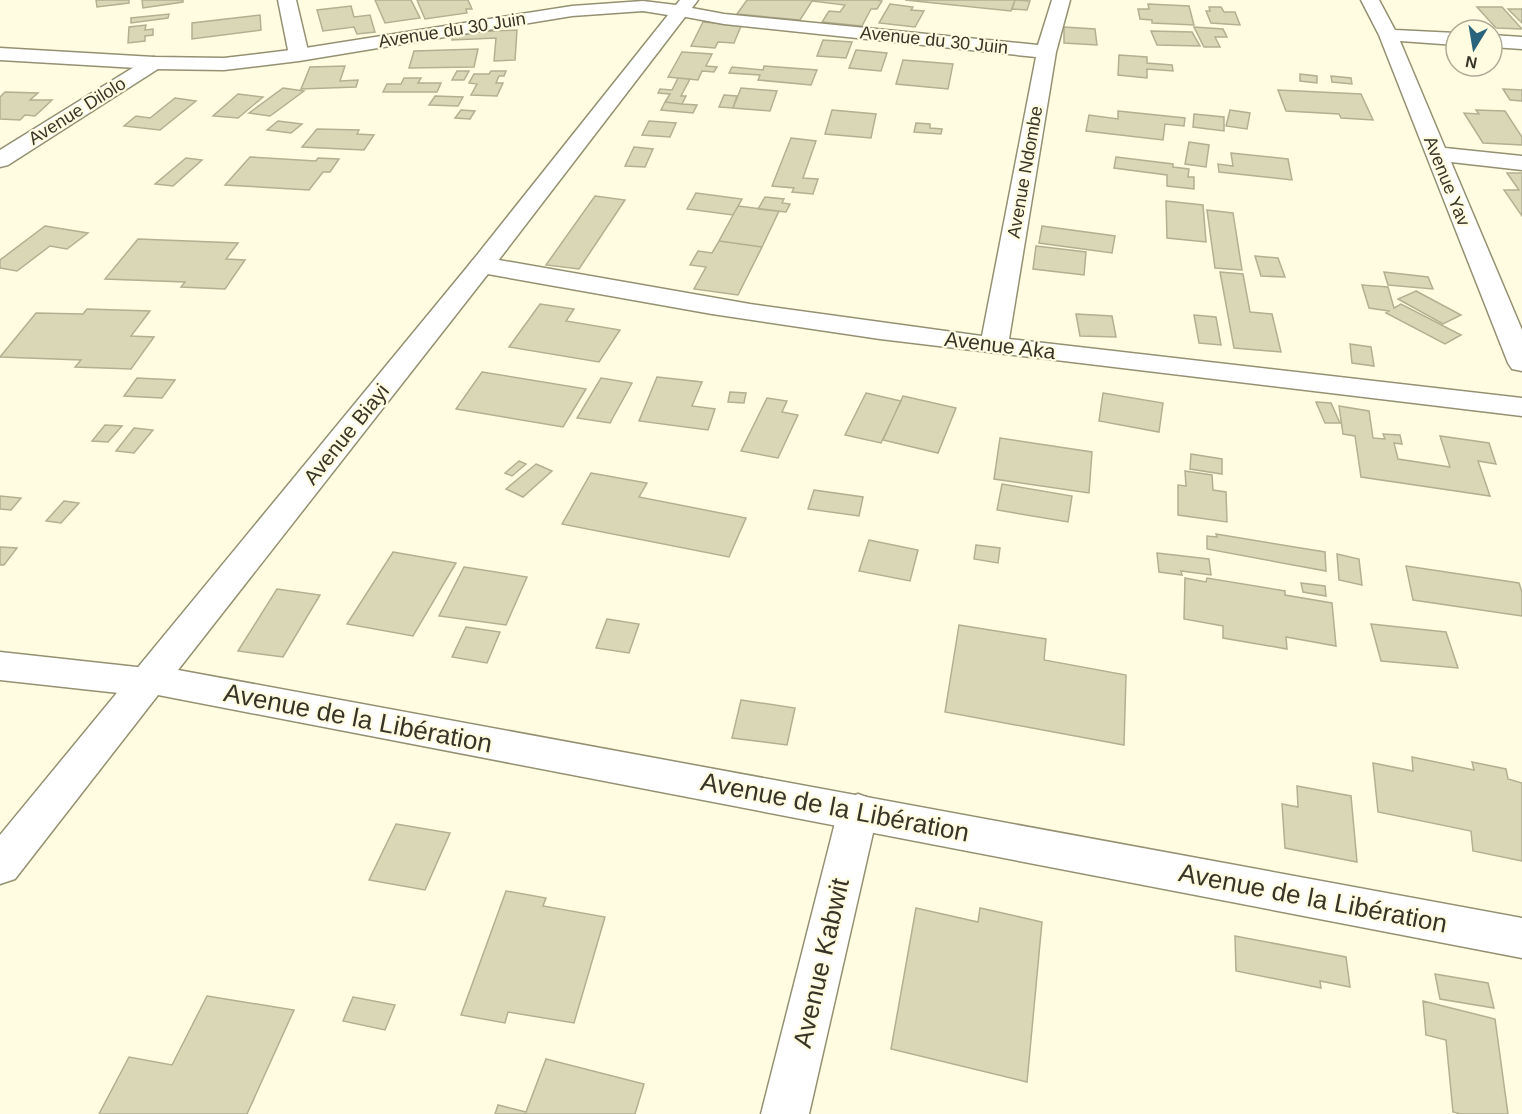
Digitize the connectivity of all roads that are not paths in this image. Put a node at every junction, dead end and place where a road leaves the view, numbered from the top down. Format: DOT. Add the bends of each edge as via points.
graph roads {
  1 [pos="287,0"];
  2 [pos="1061,0"];
  3 [pos="1370,0"];
  4 [pos="685,5"];
  5 [pos="1388,35"];
  6 [pos="1444,38"];
  7 [pos="1504,42"];
  8 [pos="1522,43"];
  9 [pos="1046,52"];
  10 [pos="0,54"];
  11 [pos="299,56"];
  12 [pos="154,63"];
  13 [pos="1436,154"];
  14 [pos="0,160"];
  15 [pos="1522,163"];
  16 [pos="482,265"];
  17 [pos="993,345"];
  18 [pos="1522,363"];
  19 [pos="1522,407"];
  20 [pos="0,666"];
  21 [pos="147,681"];
  22 [pos="858,811"];
  23 [pos="0,866"];
  24 [pos="1522,938"];
  25 [pos="785,1114"];
  1 -- 11 [label="street"];
  2 -- 9 [label="street, Avenue Ndombe"];
  3 -- 5 [label="street, Avenue Yav"];
  4 -- 9 [label="street, Avenue du 30 Juin" via="724,19"];
  4 -- 11 [label="street, Avenue du 30 Juin" via="572,11"];
  4 -- 16 [label="street, Avenue Biayi"];
  5 -- 6 [label="street"];
  5 -- 13 [label="street, Avenue Yav"];
  7 -- 8 [label="street"];
  9 -- 17 [label="street, Avenue Ndombe"];
  10 -- 12 [label="street, Avenue du 30 Juin"];
  11 -- 12 [label="street, Avenue du 30 Juin" via="224,64"];
  12 -- 14 [label="street, Avenue Dilolo"];
  13 -- 15 [label="street"];
  13 -- 18 [label="street, Avenue Yav"];
  16 -- 17 [label="street, Avenue Aka" via="676,301"];
  16 -- 21 [label="street, Avenue Biayi"];
  17 -- 19 [label="street, Avenue Aka"];
  20 -- 21 [label="street, Avenue de la Libération"];
  21 -- 22 [label="street, Avenue de la Libération"];
  21 -- 23 [label="street, Avenue Biayi"];
  22 -- 24 [label="street, Avenue de la Libération"];
  22 -- 25 [label="street, Avenue Kabwit"];
}
